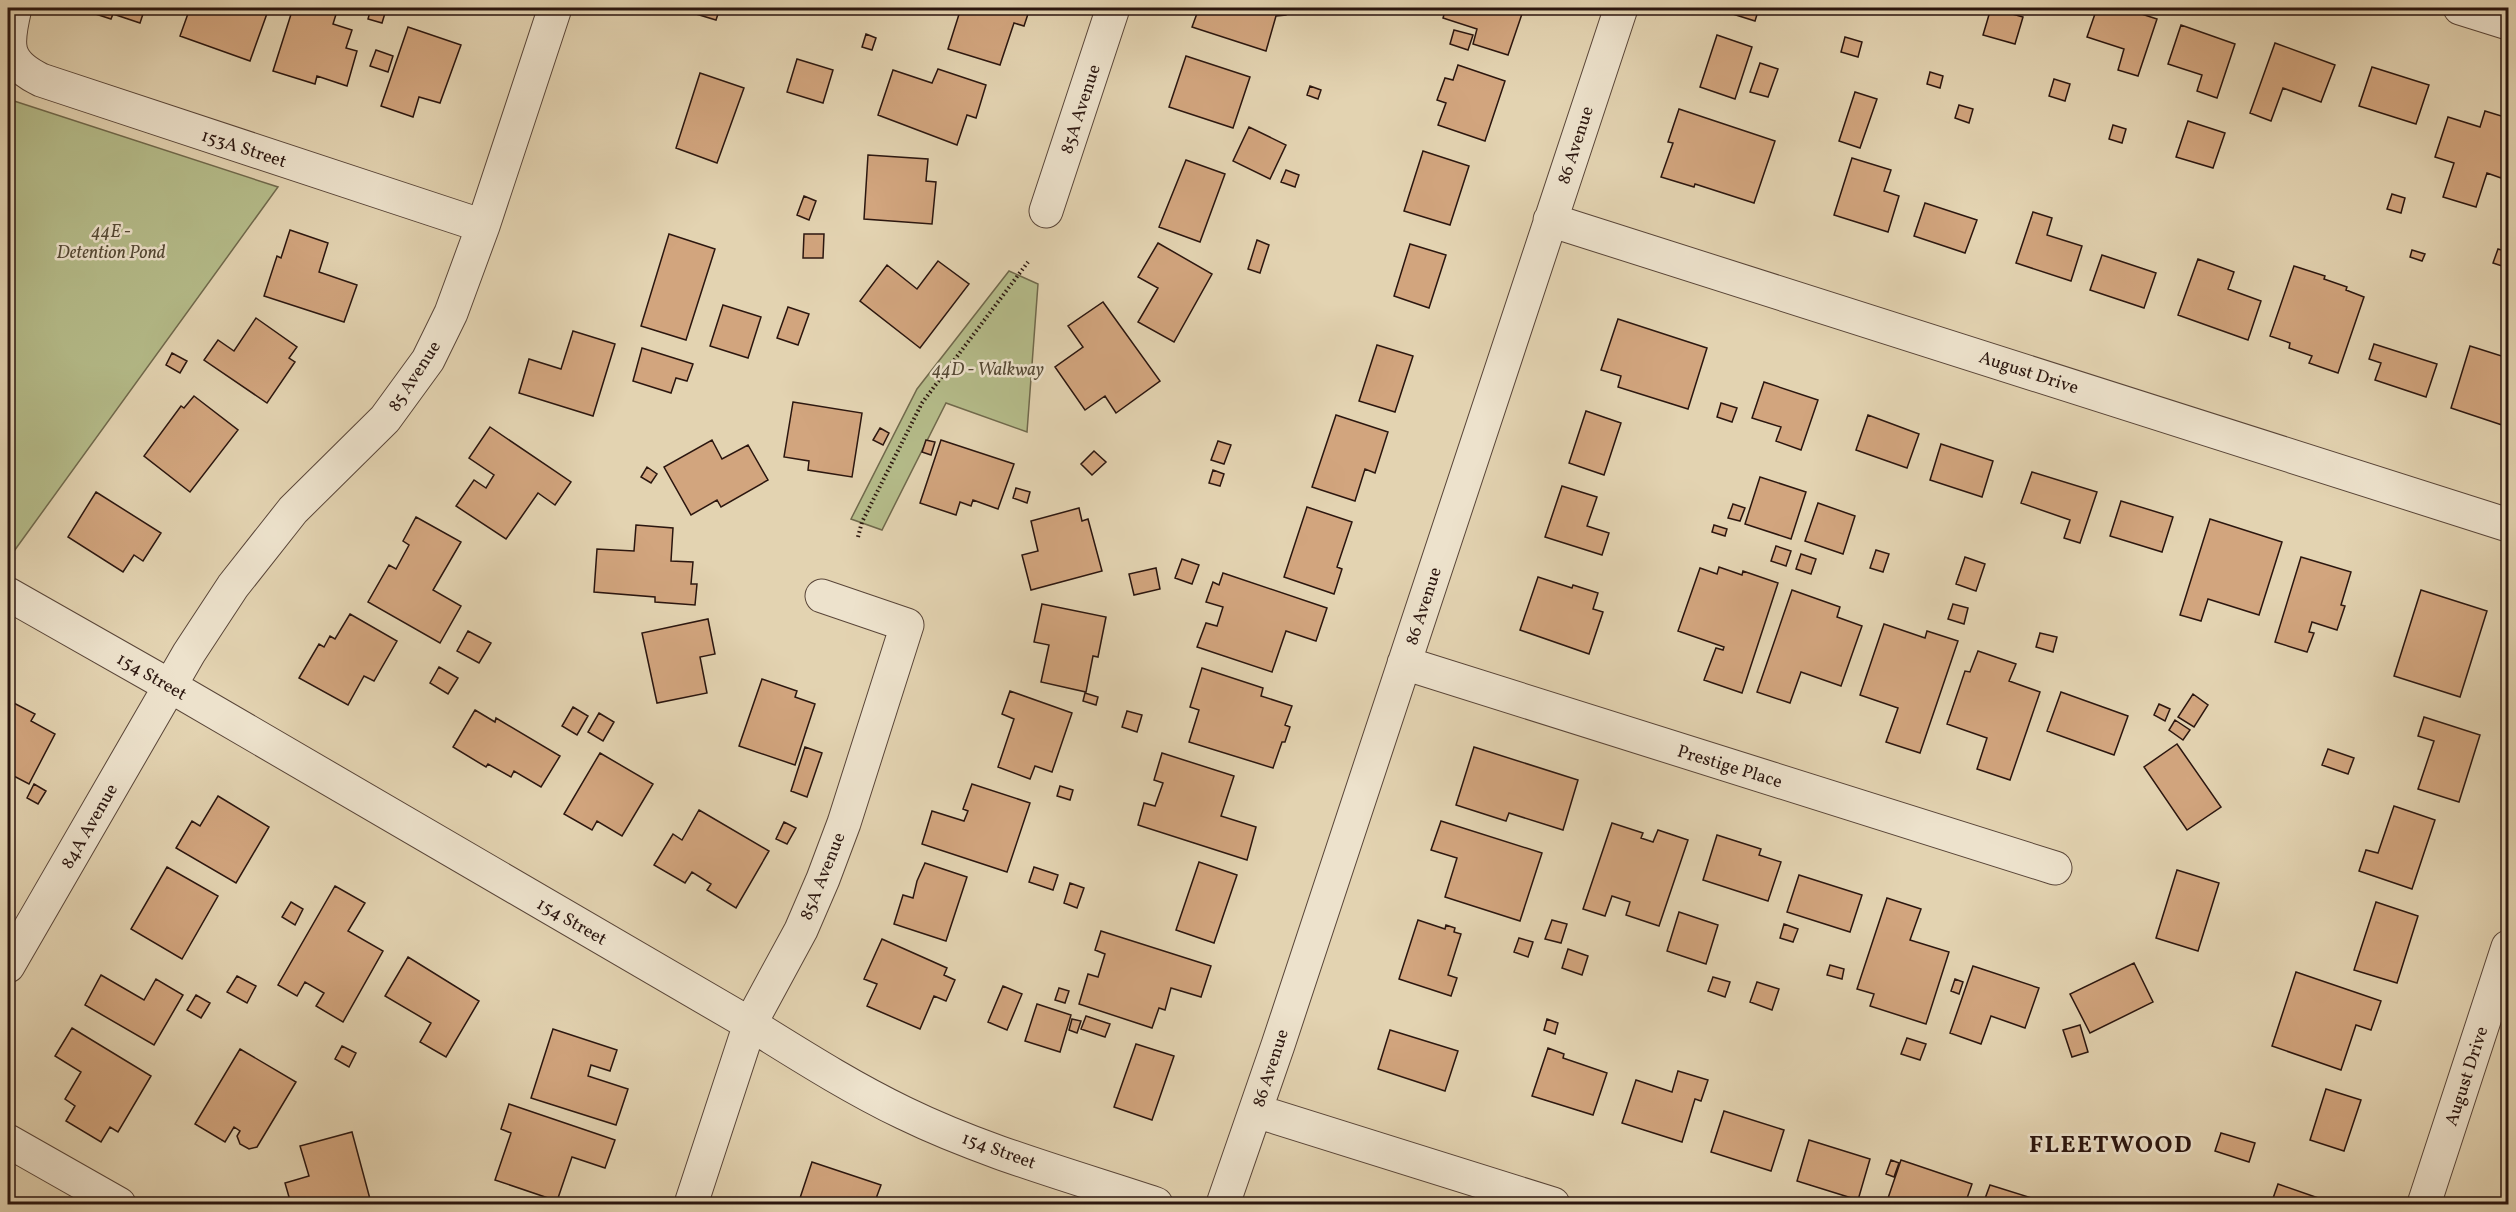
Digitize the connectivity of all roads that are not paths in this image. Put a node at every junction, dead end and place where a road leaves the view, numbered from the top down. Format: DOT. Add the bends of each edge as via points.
graph roads {
  1 [pos="15,8"];
  2 [pos="555,8"];
  3 [pos="1113,8"];
  4 [pos="1621,8"];
  5 [pos="2460,8"];
  6 [pos="2508,23"];
  7 [pos="1046,211"];
  8 [pos="1550,220"];
  9 [pos="483,226"];
  10 [pos="2508,525"];
  11 [pos="8,594"];
  12 [pos="822,596"];
  13 [pos="1404,663"];
  14 [pos="170,686"];
  15 [pos="2055,868"];
  16 [pos="2508,947"];
  17 [pos="8,966"];
  18 [pos="750,1024"];
  19 [pos="1256,1111"];
  20 [pos="8,1141"];
  21 [pos="119,1204"];
  22 [pos="691,1204"];
  23 [pos="1156,1204"];
  24 [pos="1223,1204"];
  25 [pos="1553,1204"];
  26 [pos="2424,1204"];
  1 -- 9 [label="street, 153A Street" via="9,40 11,58 30,75"];
  2 -- 9 [label="street, 85 Avenue"];
  3 -- 7 [label="street, 85A Avenue"];
  4 -- 8 [label="street, 86 Avenue"];
  5 -- 6 [label="street"];
  8 -- 10 [label="street, August Drive"];
  8 -- 13 [label="street, 86 Avenue"];
  9 -- 14 [label="street, 85 Avenue" via="451,313 416,380 385,419 270,536 215,613"];
  11 -- 14 [label="street, 154 Street"];
  12 -- 18 [label="street, 85A Avenue" via="907,625 823,879 801,930"];
  13 -- 15 [label="street, Prestige Place"];
  13 -- 19 [label="street, 86 Avenue"];
  14 -- 17 [label="street, 84A Avenue"];
  14 -- 18 [label="street, 154 Street"];
  16 -- 26 [label="street, August Drive"];
  18 -- 22 [label="street, 85A Avenue"];
  18 -- 23 [label="street, 154 Street" via="837,1078 905,1113 973,1142"];
  19 -- 24 [label="street, 86 Avenue"];
  19 -- 25 [label="street"];
  20 -- 21 [label="street"];
}
